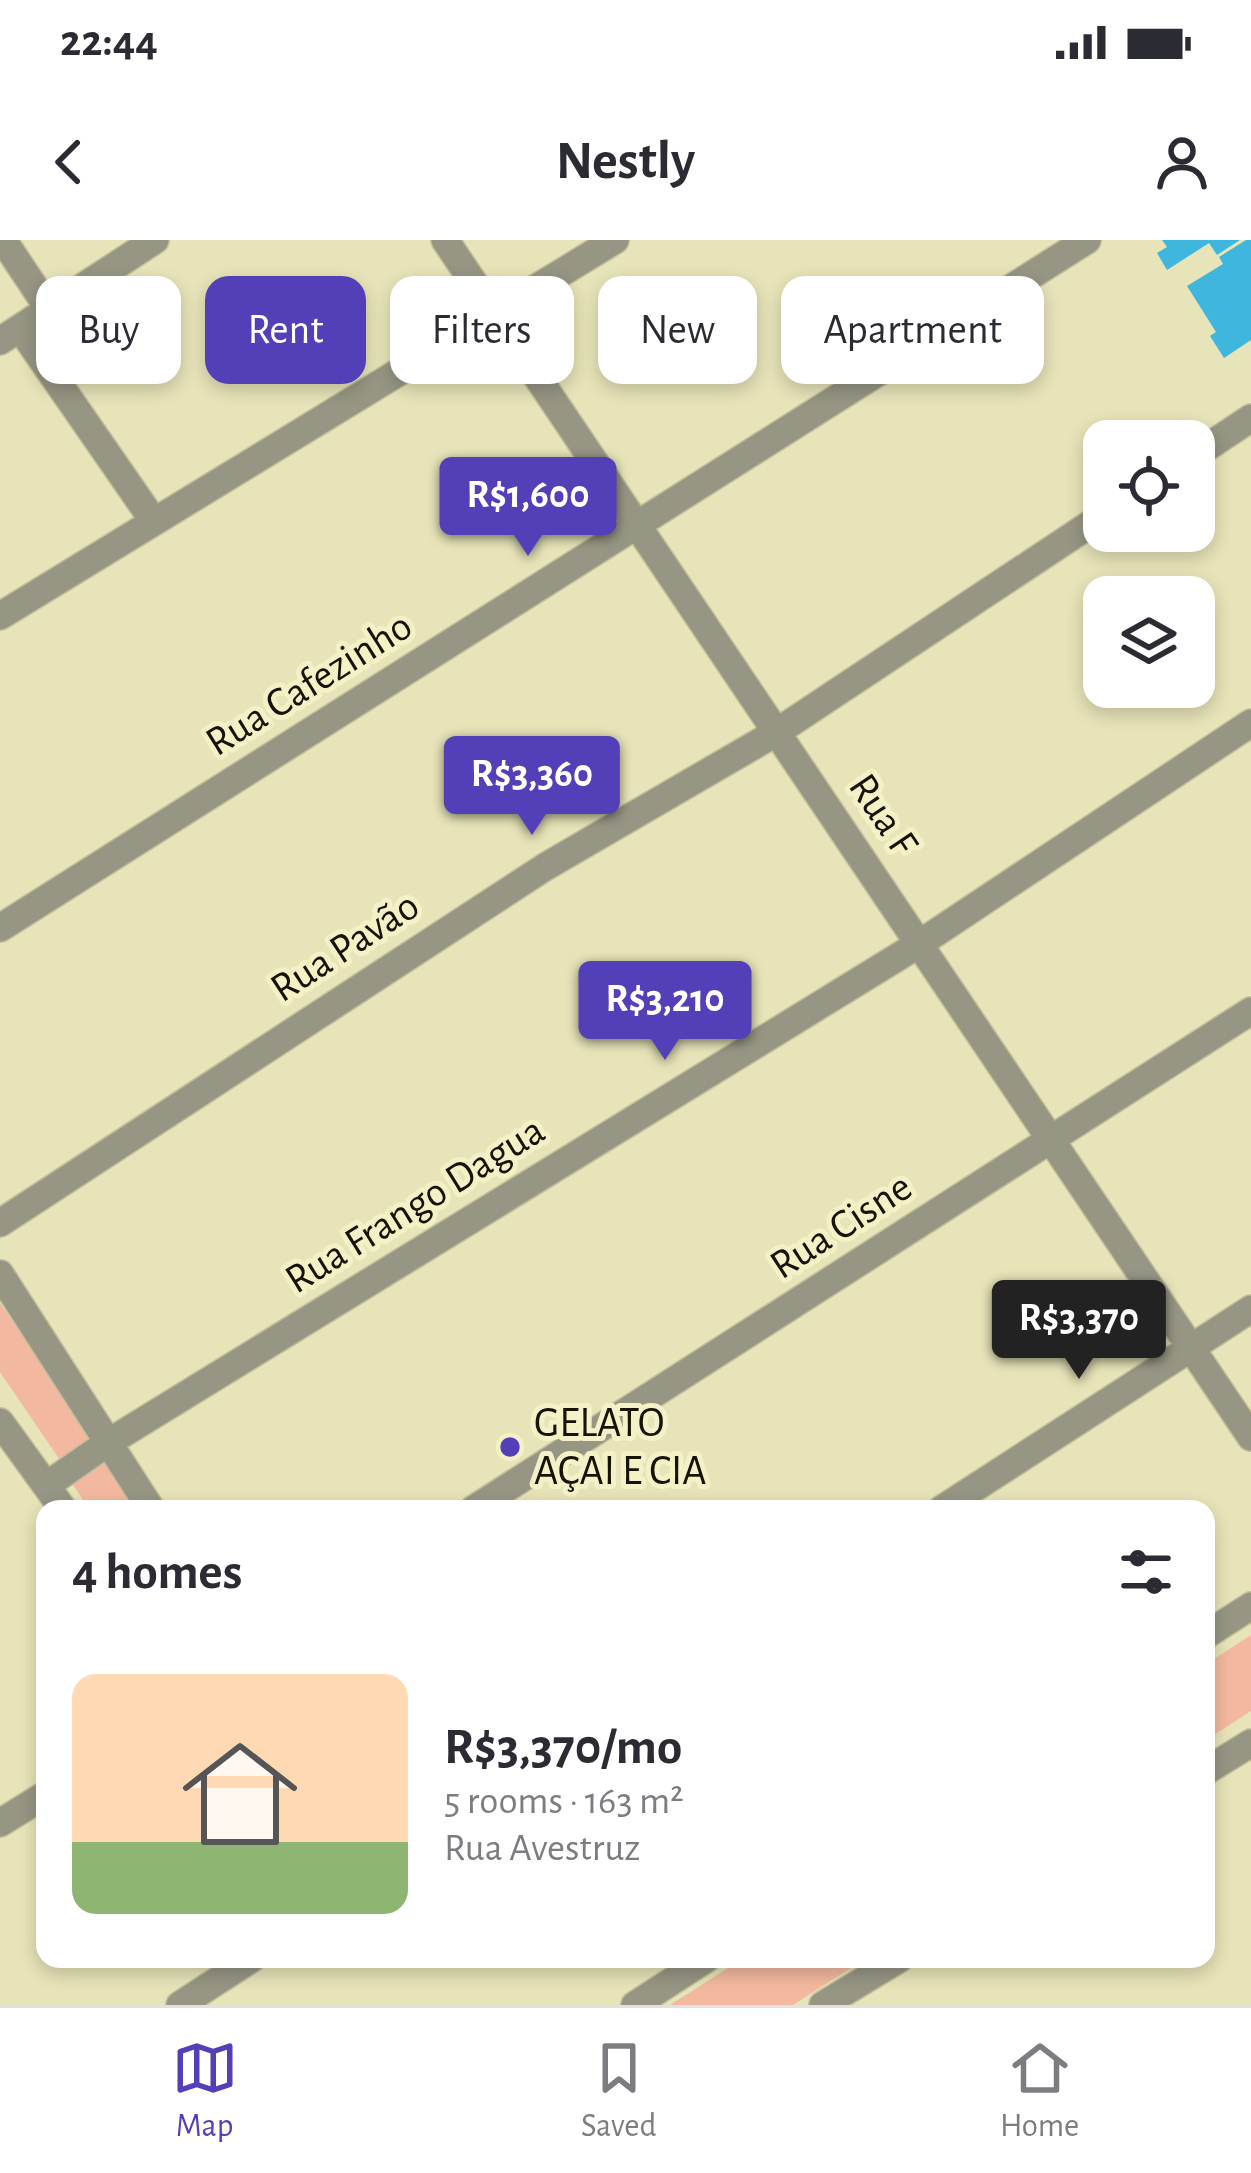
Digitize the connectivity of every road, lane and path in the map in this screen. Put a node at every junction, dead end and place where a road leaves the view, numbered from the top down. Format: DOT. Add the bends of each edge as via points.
graph roads {
  1 [pos="3,240"];
  2 [pos="155,240"];
  3 [pos="445,240"];
  4 [pos="615,240"];
  5 [pos="1087,240"];
  6 [pos="102,276"];
  7 [pos="469,276"];
  8 [pos="559,276"];
  9 [pos="36,289"];
  10 [pos="36,320"];
  11 [pos="10,335"];
  12 [pos="390,379"];
  13 [pos="542,384"];
  14 [pos="1251,418"];
  15 [pos="1215,442"];
  16 [pos="153,520"];
  17 [pos="638,527"];
  18 [pos="1083,529"];
  19 [pos="0,616"];
  20 [pos="1251,723"];
  21 [pos="777,732"];
  22 [pos="0,928"];
  23 [pos="919,944"];
  24 [pos="1251,1011"];
  25 [pos="1051,1140"];
  26 [pos="0,1223"];
  27 [pos="0,1274"];
  28 [pos="1251,1309"];
  29 [pos="1191,1347"];
  30 [pos="0,1422"];
  31 [pos="1251,1437"];
  32 [pos="106,1444"];
  33 [pos="11,1462"];
  34 [pos="47,1485"];
  35 [pos="58,1500"];
  36 [pos="145,1500"];
  37 [pos="488,1500"];
  38 [pos="956,1500"];
  39 [pos="1251,1606"];
  40 [pos="1215,1629"];
  41 [pos="1251,1743"];
  42 [pos="1215,1765"];
  43 [pos="36,1801"];
  44 [pos="0,1823"];
  45 [pos="237,1968"];
  46 [pos="692,1968"];
  47 [pos="884,1968"];
  48 [pos="180,2005"];
  49 [pos="635,2005"];
  50 [pos="824,2005"];
  1 -- 9 [label="street"];
  2 -- 6 [label="street"];
  3 -- 7 [label="street, Rua F"];
  4 -- 8 [label="street"];
  5 -- 17 [label="street, Rua Cafezinho"];
  10 -- 11 [label="street"];
  11 -- 16 [label="street"];
  12 -- 16 [label="street"];
  13 -- 17 [label="street, Rua F"];
  14 -- 15 [label="street"];
  16 -- 19 [label="street"];
  17 -- 21 [label="street, Rua F"];
  17 -- 22 [label="street, Rua Cafezinho"];
  18 -- 21 [label="street, Rua Pavão"];
  20 -- 23 [label="street, Rua Frango Dagua"];
  21 -- 23 [label="street, Rua F"];
  21 -- 26 [label="street, Rua Pavão" via="545,868"];
  23 -- 25 [label="street, Rua F"];
  23 -- 32 [label="street, Rua Frango Dagua"];
  24 -- 25 [label="street, Rua Cisne"];
  25 -- 29 [label="street, Rua F"];
  25 -- 37 [label="street, Rua Cisne"];
  27 -- 32 [label="street"];
  28 -- 29 [label="street"];
  29 -- 31 [label="street, Rua F"];
  29 -- 38 [label="street"];
  30 -- 33 [label="street"];
  32 -- 34 [label="street, Rua Frango Dagua"];
  32 -- 36 [label="street"];
  33 -- 34 [label="street"];
  34 -- 35 [label="street"];
  39 -- 40 [label="street"];
  41 -- 42 [label="street"];
  43 -- 44 [label="street"];
  45 -- 48 [label="street"];
  46 -- 49 [label="street"];
  47 -- 50 [label="street"];
}
